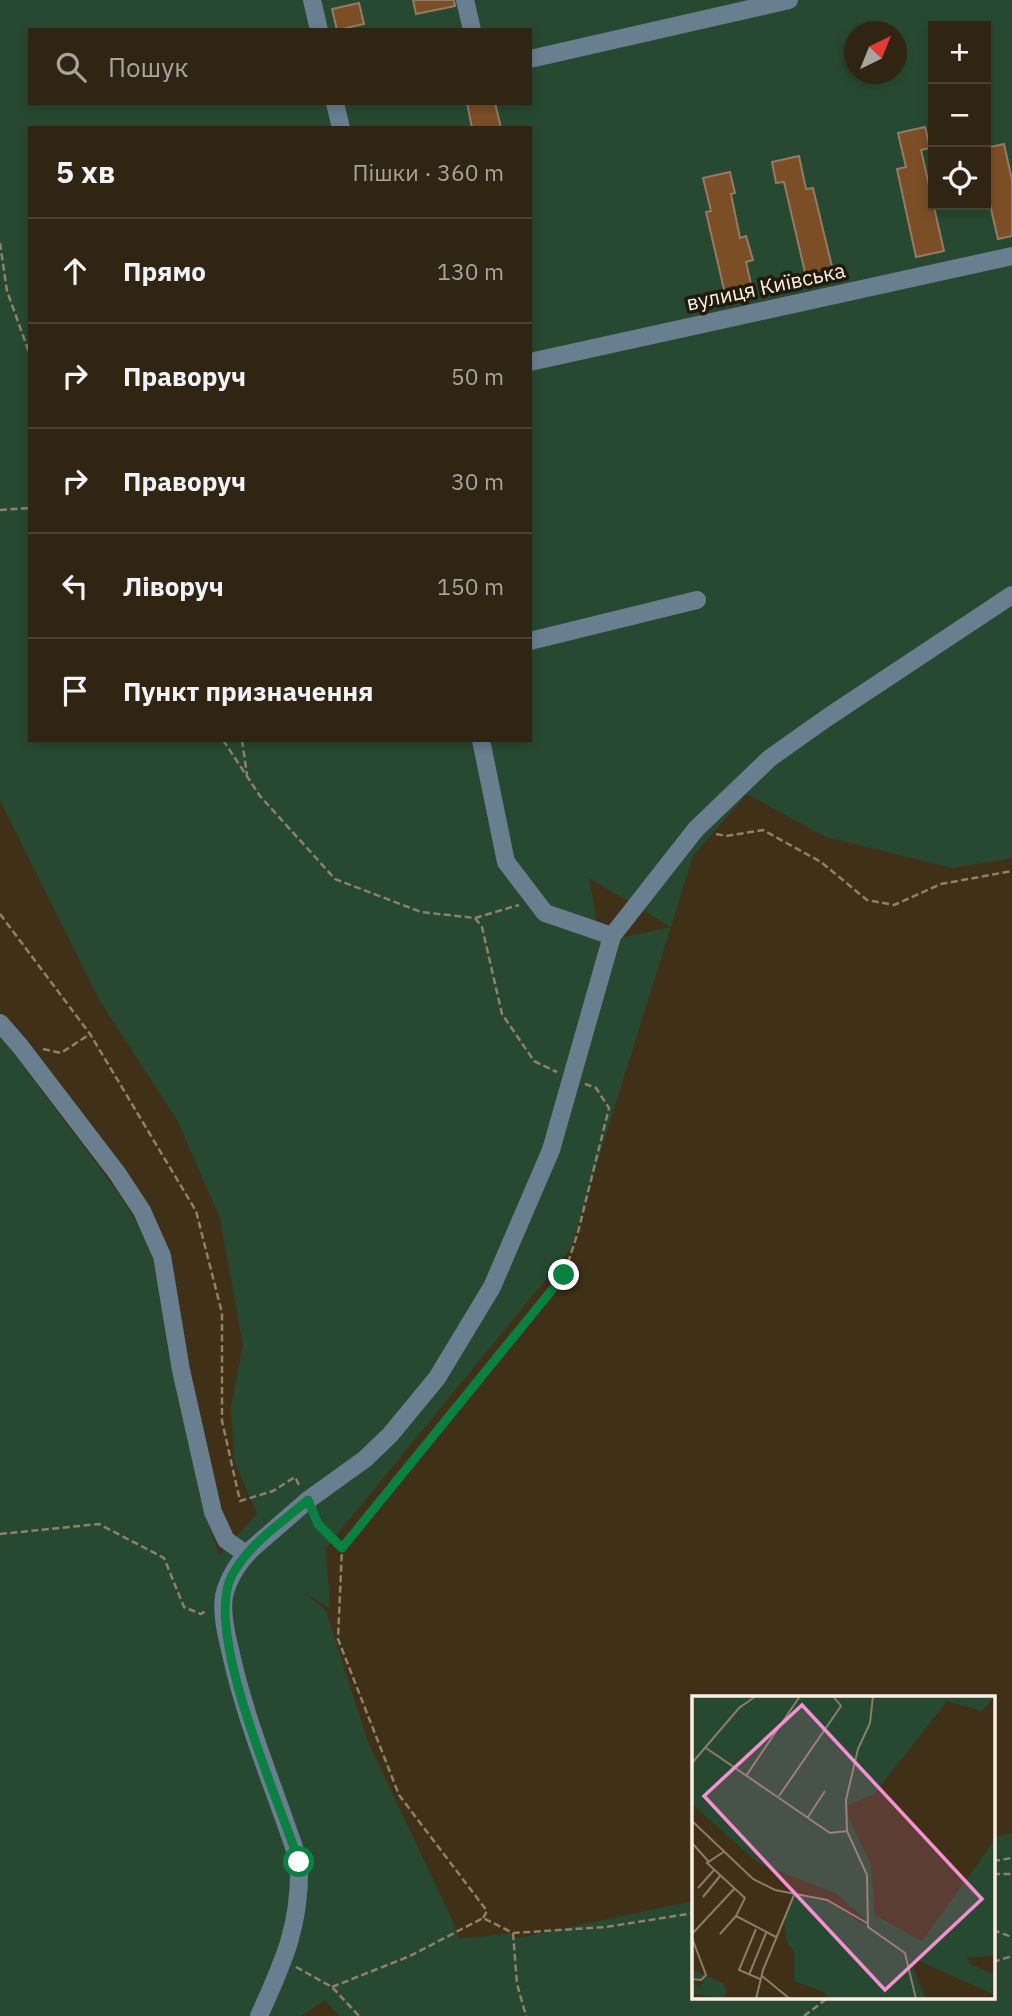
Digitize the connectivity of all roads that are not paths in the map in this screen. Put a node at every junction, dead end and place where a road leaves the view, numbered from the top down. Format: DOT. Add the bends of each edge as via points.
graph roads {
  1 [pos="312,0"];
  2 [pos="465,0"];
  3 [pos="789,0"];
  4 [pos="319,28"];
  5 [pos="472,28"];
  6 [pos="532,59"];
  7 [pos="338,105"];
  8 [pos="341,126"];
  9 [pos="1012,256"];
  10 [pos="532,362"];
  11 [pos="1012,595"];
  12 [pos="697,600"];
  13 [pos="532,640"];
  14 [pos="481,742"];
  15 [pos="612,936"];
  16 [pos="0,1023"];
  17 [pos="246,1554"];
  18 [pos="259,2016"];
  1 -- 4 [label="street"];
  2 -- 5 [label="street"];
  3 -- 6 [label="street"];
  7 -- 8 [label="street"];
  9 -- 10 [label="street, вулиця Київська"];
  11 -- 15 [label="street" via="771,758 696,830"];
  12 -- 13 [label="street"];
  14 -- 15 [label="street" via="506,862 545,913"];
  15 -- 17 [label="street" via="551,1150 492,1287 437,1378 390,1434"];
  16 -- 17 [label="street" via="142,1211 162,1256 181,1370 213,1512 226,1540"];
  17 -- 18 [label="street" via="224,1598 226,1632 241,1701 299,1862 300,1889 298,1916 285,1960"];
}
